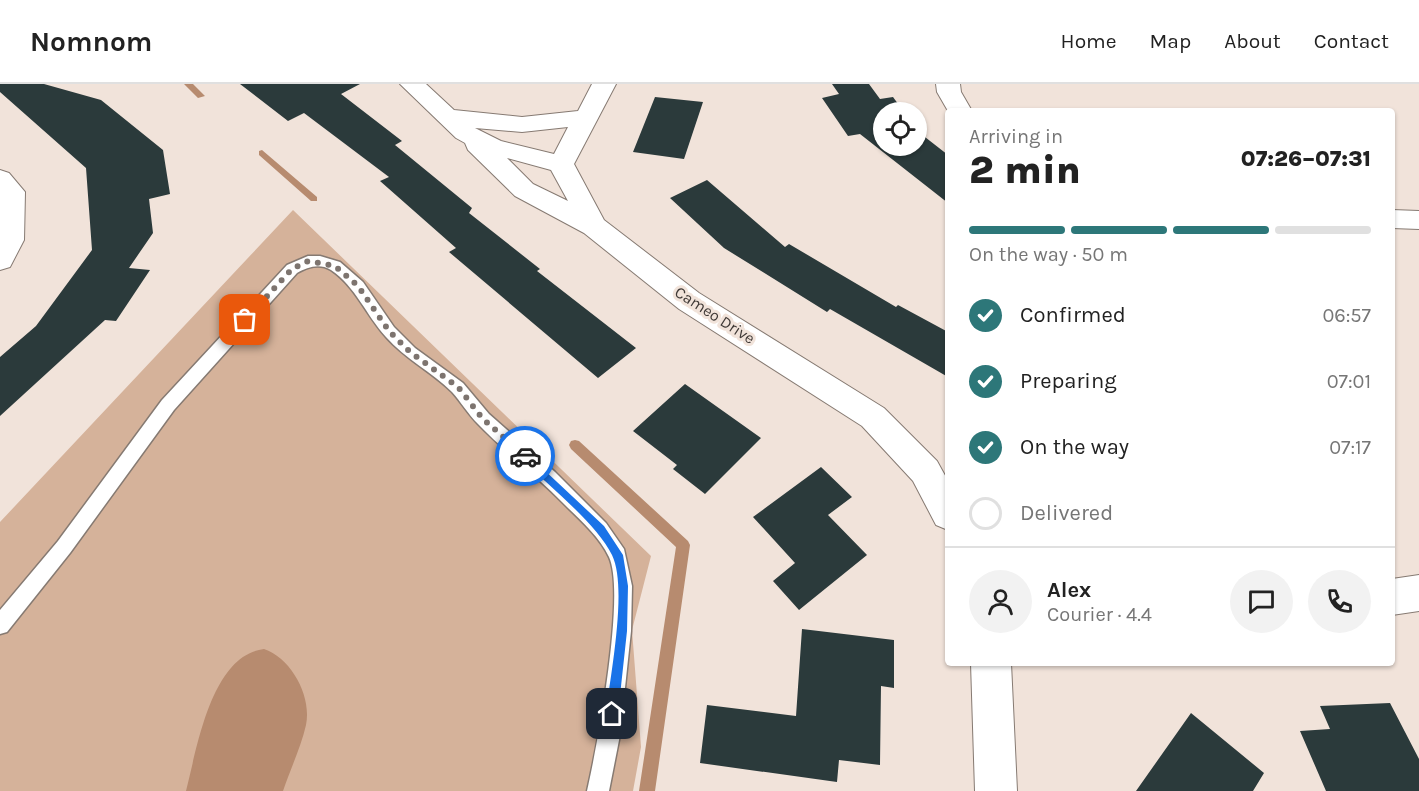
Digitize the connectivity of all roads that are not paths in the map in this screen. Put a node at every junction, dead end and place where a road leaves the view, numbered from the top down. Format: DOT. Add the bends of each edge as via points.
graph roads {
  1 [pos="412,84"];
  2 [pos="604,84"];
  3 [pos="948,84"];
  4 [pos="958,108"];
  5 [pos="442,114"];
  6 [pos="587,116"];
  7 [pos="465,133"];
  8 [pos="561,164"];
  9 [pos="0,179"];
  10 [pos="1395,219"];
  11 [pos="1419,220"];
  12 [pos="594,226"];
  13 [pos="0,260"];
  14 [pos="945,508"];
  15 [pos="1419,593"];
  16 [pos="1395,597"];
  17 [pos="0,625"];
  18 [pos="992,666"];
  19 [pos="598,791"];
  20 [pos="996,791"];
  1 -- 5 [label="street"];
  2 -- 6 [label="street"];
  3 -- 4 [label="street"];
  5 -- 6 [label="street" via="519,126 548,125"];
  5 -- 7 [label="street"];
  6 -- 8 [label="street"];
  7 -- 8 [label="street" via="492,147"];
  7 -- 12 [label="street" via="524,190"];
  8 -- 12 [label="street, Cameo Drive"];
  9 -- 13 [label="street" via="12,192 10,240"];
  10 -- 11 [label="street"];
  12 -- 14 [label="street, Cameo Drive" via="689,301 873,417 925,471"];
  15 -- 16 [label="street"];
  17 -- 19 [label="lane" via="64,547 168,405 292,269 308,261 320,261 335,266 358,286 389,331 410,352 458,387 483,419 600,529 618,555 623,586 621,631 610,735"];
  18 -- 20 [label="street"];
}
